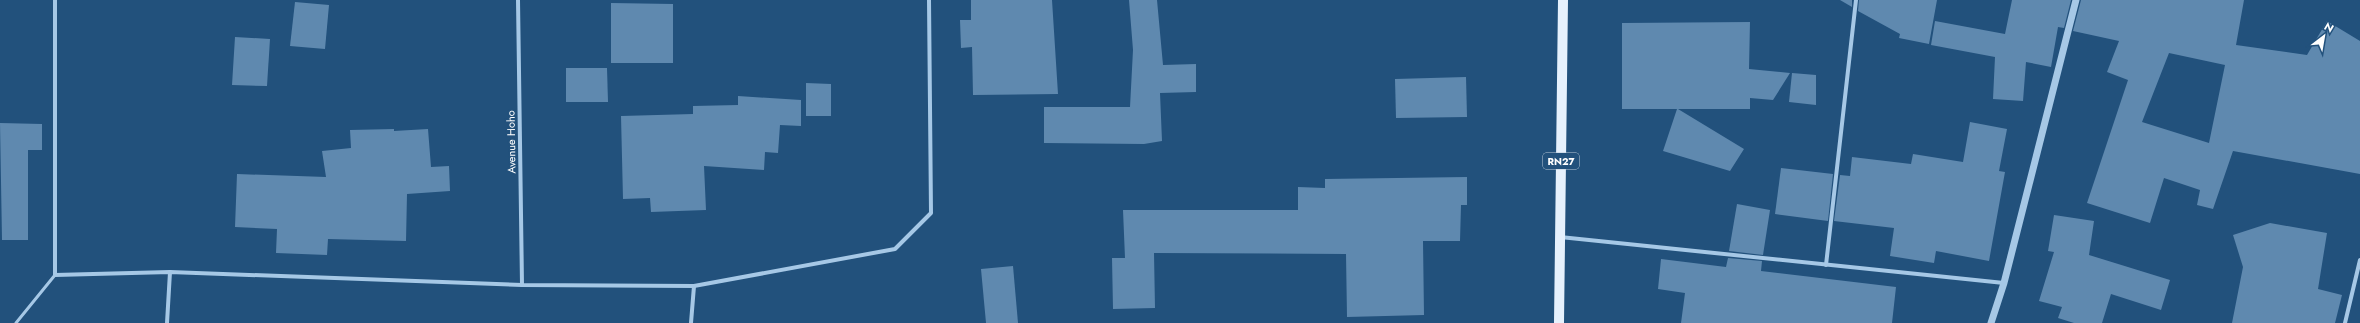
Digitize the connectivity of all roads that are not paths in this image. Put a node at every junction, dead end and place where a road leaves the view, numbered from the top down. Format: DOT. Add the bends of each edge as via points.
graph roads {
  1 [pos="55,0"];
  2 [pos="518,0"];
  3 [pos="929,0"];
  4 [pos="1562,0"];
  5 [pos="1856,0"];
  6 [pos="2076,0"];
  7 [pos="1559,237"];
  8 [pos="2360,260"];
  9 [pos="1826,265"];
  10 [pos="170,272"];
  11 [pos="55,275"];
  12 [pos="2004,283"];
  13 [pos="522,285"];
  14 [pos="694,286"];
  15 [pos="16,323"];
  16 [pos="167,323"];
  17 [pos="691,323"];
  18 [pos="1559,323"];
  19 [pos="1991,323"];
  20 [pos="2345,323"];
  1 -- 11 [label="street"];
  2 -- 13 [label="street, Avenue Hoho"];
  3 -- 14 [label="street" via="931,213 895,249"];
  4 -- 7 [label="main road, RN27"];
  5 -- 9 [label="street"];
  6 -- 12 [label="street"];
  7 -- 9 [label="street"];
  7 -- 18 [label="main road, RN27"];
  8 -- 20 [label="street"];
  9 -- 12 [label="street"];
  10 -- 11 [label="street"];
  10 -- 13 [label="street"];
  10 -- 16 [label="street"];
  11 -- 15 [label="lane"];
  12 -- 19 [label="street"];
  13 -- 14 [label="street"];
  14 -- 17 [label="street"];
}
